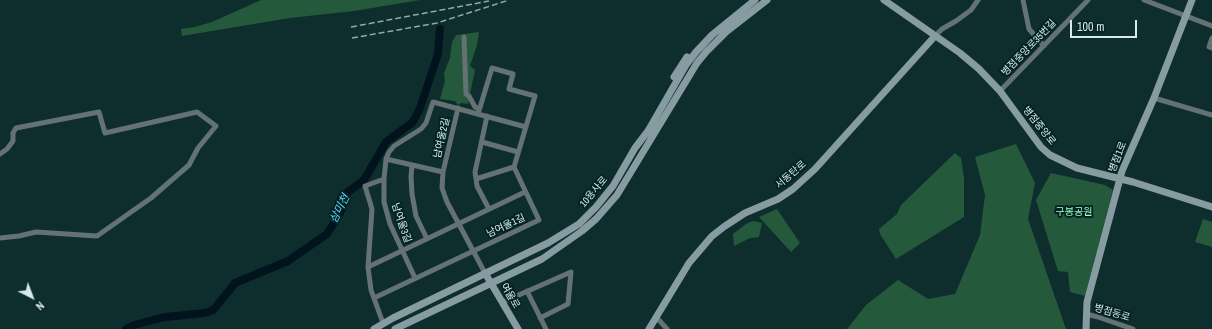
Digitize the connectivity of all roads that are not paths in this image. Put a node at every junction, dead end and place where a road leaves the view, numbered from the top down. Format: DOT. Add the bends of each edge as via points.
graph roads {
  1 [pos="748,0"];
  2 [pos="755,0"];
  3 [pos="759,0"];
  4 [pos="767,0"];
  5 [pos="884,0"];
  6 [pos="978,0"];
  7 [pos="1023,0"];
  8 [pos="1088,0"];
  9 [pos="1144,0"];
  10 [pos="1192,0"];
  11 [pos="1186,15"];
  12 [pos="1212,26"];
  13 [pos="935,36"];
  14 [pos="464,37"];
  15 [pos="1212,38"];
  16 [pos="1044,46"];
  17 [pos="1212,48"];
  18 [pos="1000,91"];
  19 [pos="1154,98"];
  20 [pos="458,108"];
  21 [pos="478,112"];
  22 [pos="1212,114"];
  23 [pos="487,116"];
  24 [pos="526,127"];
  25 [pos="641,139"];
  26 [pos="482,142"];
  27 [pos="648,143"];
  28 [pos="518,152"];
  29 [pos="0,154"];
  30 [pos="386,160"];
  31 [pos="412,165"];
  32 [pos="514,167"];
  33 [pos="443,172"];
  34 [pos="384,179"];
  35 [pos="476,179"];
  36 [pos="1120,179"];
  37 [pos="525,192"];
  38 [pos="1212,207"];
  39 [pos="489,209"];
  40 [pos="458,224"];
  41 [pos="0,238"];
  42 [pos="427,239"];
  43 [pos="402,251"];
  44 [pos="473,251"];
  45 [pos="368,268"];
  46 [pos="485,273"];
  47 [pos="415,278"];
  48 [pos="492,283"];
  49 [pos="526,291"];
  50 [pos="374,298"];
  51 [pos="503,302"];
  52 [pos="1086,314"];
  53 [pos="540,318"];
  54 [pos="657,318"];
  55 [pos="383,323"];
  56 [pos="374,329"];
  57 [pos="395,329"];
  58 [pos="518,329"];
  59 [pos="546,329"];
  60 [pos="649,329"];
  61 [pos="667,329"];
  62 [pos="1086,329"];
  63 [pos="1133,329"];
  1 -- 25 [label="street" via="715,26 681,64 644,129"];
  2 -- 25 [label="street, 10용사로" via="712,35 696,52"];
  3 -- 27 [label="street, 10용사로" via="713,37 698,54 651,133"];
  4 -- 27 [label="street, 10용사로" via="726,32 706,52"];
  5 -- 13 [label="street, 병점중앙로"];
  6 -- 13 [label="street" via="971,10 942,28"];
  7 -- 16 [label="street" via="1030,29"];
  8 -- 16 [label="street, 병점중앙로35번길"];
  9 -- 11 [label="street"];
  10 -- 11 [label="street, 병점1로"];
  11 -- 12 [label="street"];
  11 -- 19 [label="street, 병점1로"];
  13 -- 18 [label="street, 병점중앙로" via="960,52"];
  13 -- 54 [label="street, 서동탄로" via="815,169 793,189 778,199 745,213 712,236 689,264"];
  14 -- 21 [label="street" via="466,94"];
  15 -- 17 [label="street" via="1209,47"];
  16 -- 18 [label="street, 병점중앙로35번길"];
  18 -- 36 [label="street, 병점중앙로" via="1037,142 1050,155 1077,168"];
  19 -- 22 [label="street"];
  19 -- 36 [label="street, 병점1로"];
  20 -- 21 [label="street"];
  20 -- 30 [label="street, 남여울3길" via="433,102 426,123 394,146"];
  20 -- 33 [label="street, 남여울2길"];
  21 -- 23 [label="street"];
  21 -- 24 [label="street" via="492,68 514,74 510,90 535,96"];
  23 -- 24 [label="street"];
  23 -- 26 [label="street"];
  24 -- 28 [label="street"];
  25 -- 46 [label="street, 10용사로" via="613,186 579,224 548,243"];
  26 -- 28 [label="street"];
  26 -- 35 [label="street" via="475,172"];
  27 -- 48 [label="street, 10용사로" via="617,195 596,219 542,259"];
  28 -- 32 [label="street"];
  29 -- 41 [label="street" via="13,141 16,128 99,112 105,133 197,112 216,126 198,148 189,166 151,198 97,236 36,232"];
  30 -- 31 [label="street, 남여울2길"];
  30 -- 34 [label="street, 남여울3길"];
  31 -- 33 [label="street, 남여울2길"];
  31 -- 42 [label="street, 남여울3길" via="412,194 416,216"];
  32 -- 35 [label="street"];
  32 -- 37 [label="street, 남여울1길"];
  33 -- 40 [label="street, 남여울2길" via="444,195"];
  34 -- 43 [label="street, 남여울3길" via="384,202"];
  34 -- 45 [label="street" via="365,186 372,209"];
  35 -- 39 [label="street"];
  36 -- 38 [label="street, 병점중앙로"];
  36 -- 52 [label="street, 병점1로"];
  37 -- 39 [label="street"];
  37 -- 44 [label="street, 남여울1길" via="539,220"];
  39 -- 40 [label="street"];
  40 -- 42 [label="street"];
  40 -- 44 [label="street, 남여울2길"];
  42 -- 43 [label="street, 남여울3길"];
  43 -- 45 [label="street, 남여울3길"];
  43 -- 47 [label="street, 남여울3길"];
  44 -- 46 [label="street, 남여울2길"];
  44 -- 47 [label="street"];
  45 -- 50 [label="street"];
  46 -- 48 [label="street, 여울로"];
  46 -- 55 [label="street, 10용사로"];
  47 -- 50 [label="street"];
  48 -- 51 [label="street, 여울로"];
  48 -- 57 [label="street, 10용사로"];
  49 -- 51 [label="street"];
  49 -- 53 [label="street"];
  49 -- 53 [label="street" via="571,272 568,304"];
  50 -- 55 [label="street"];
  51 -- 58 [label="street, 여울로"];
  52 -- 62 [label="street, 병점1로"];
  52 -- 63 [label="street, 병점동로"];
  53 -- 59 [label="street"];
  54 -- 60 [label="street, 서동탄로"];
  54 -- 61 [label="street"];
  55 -- 56 [label="street, 10용사로"];
}
